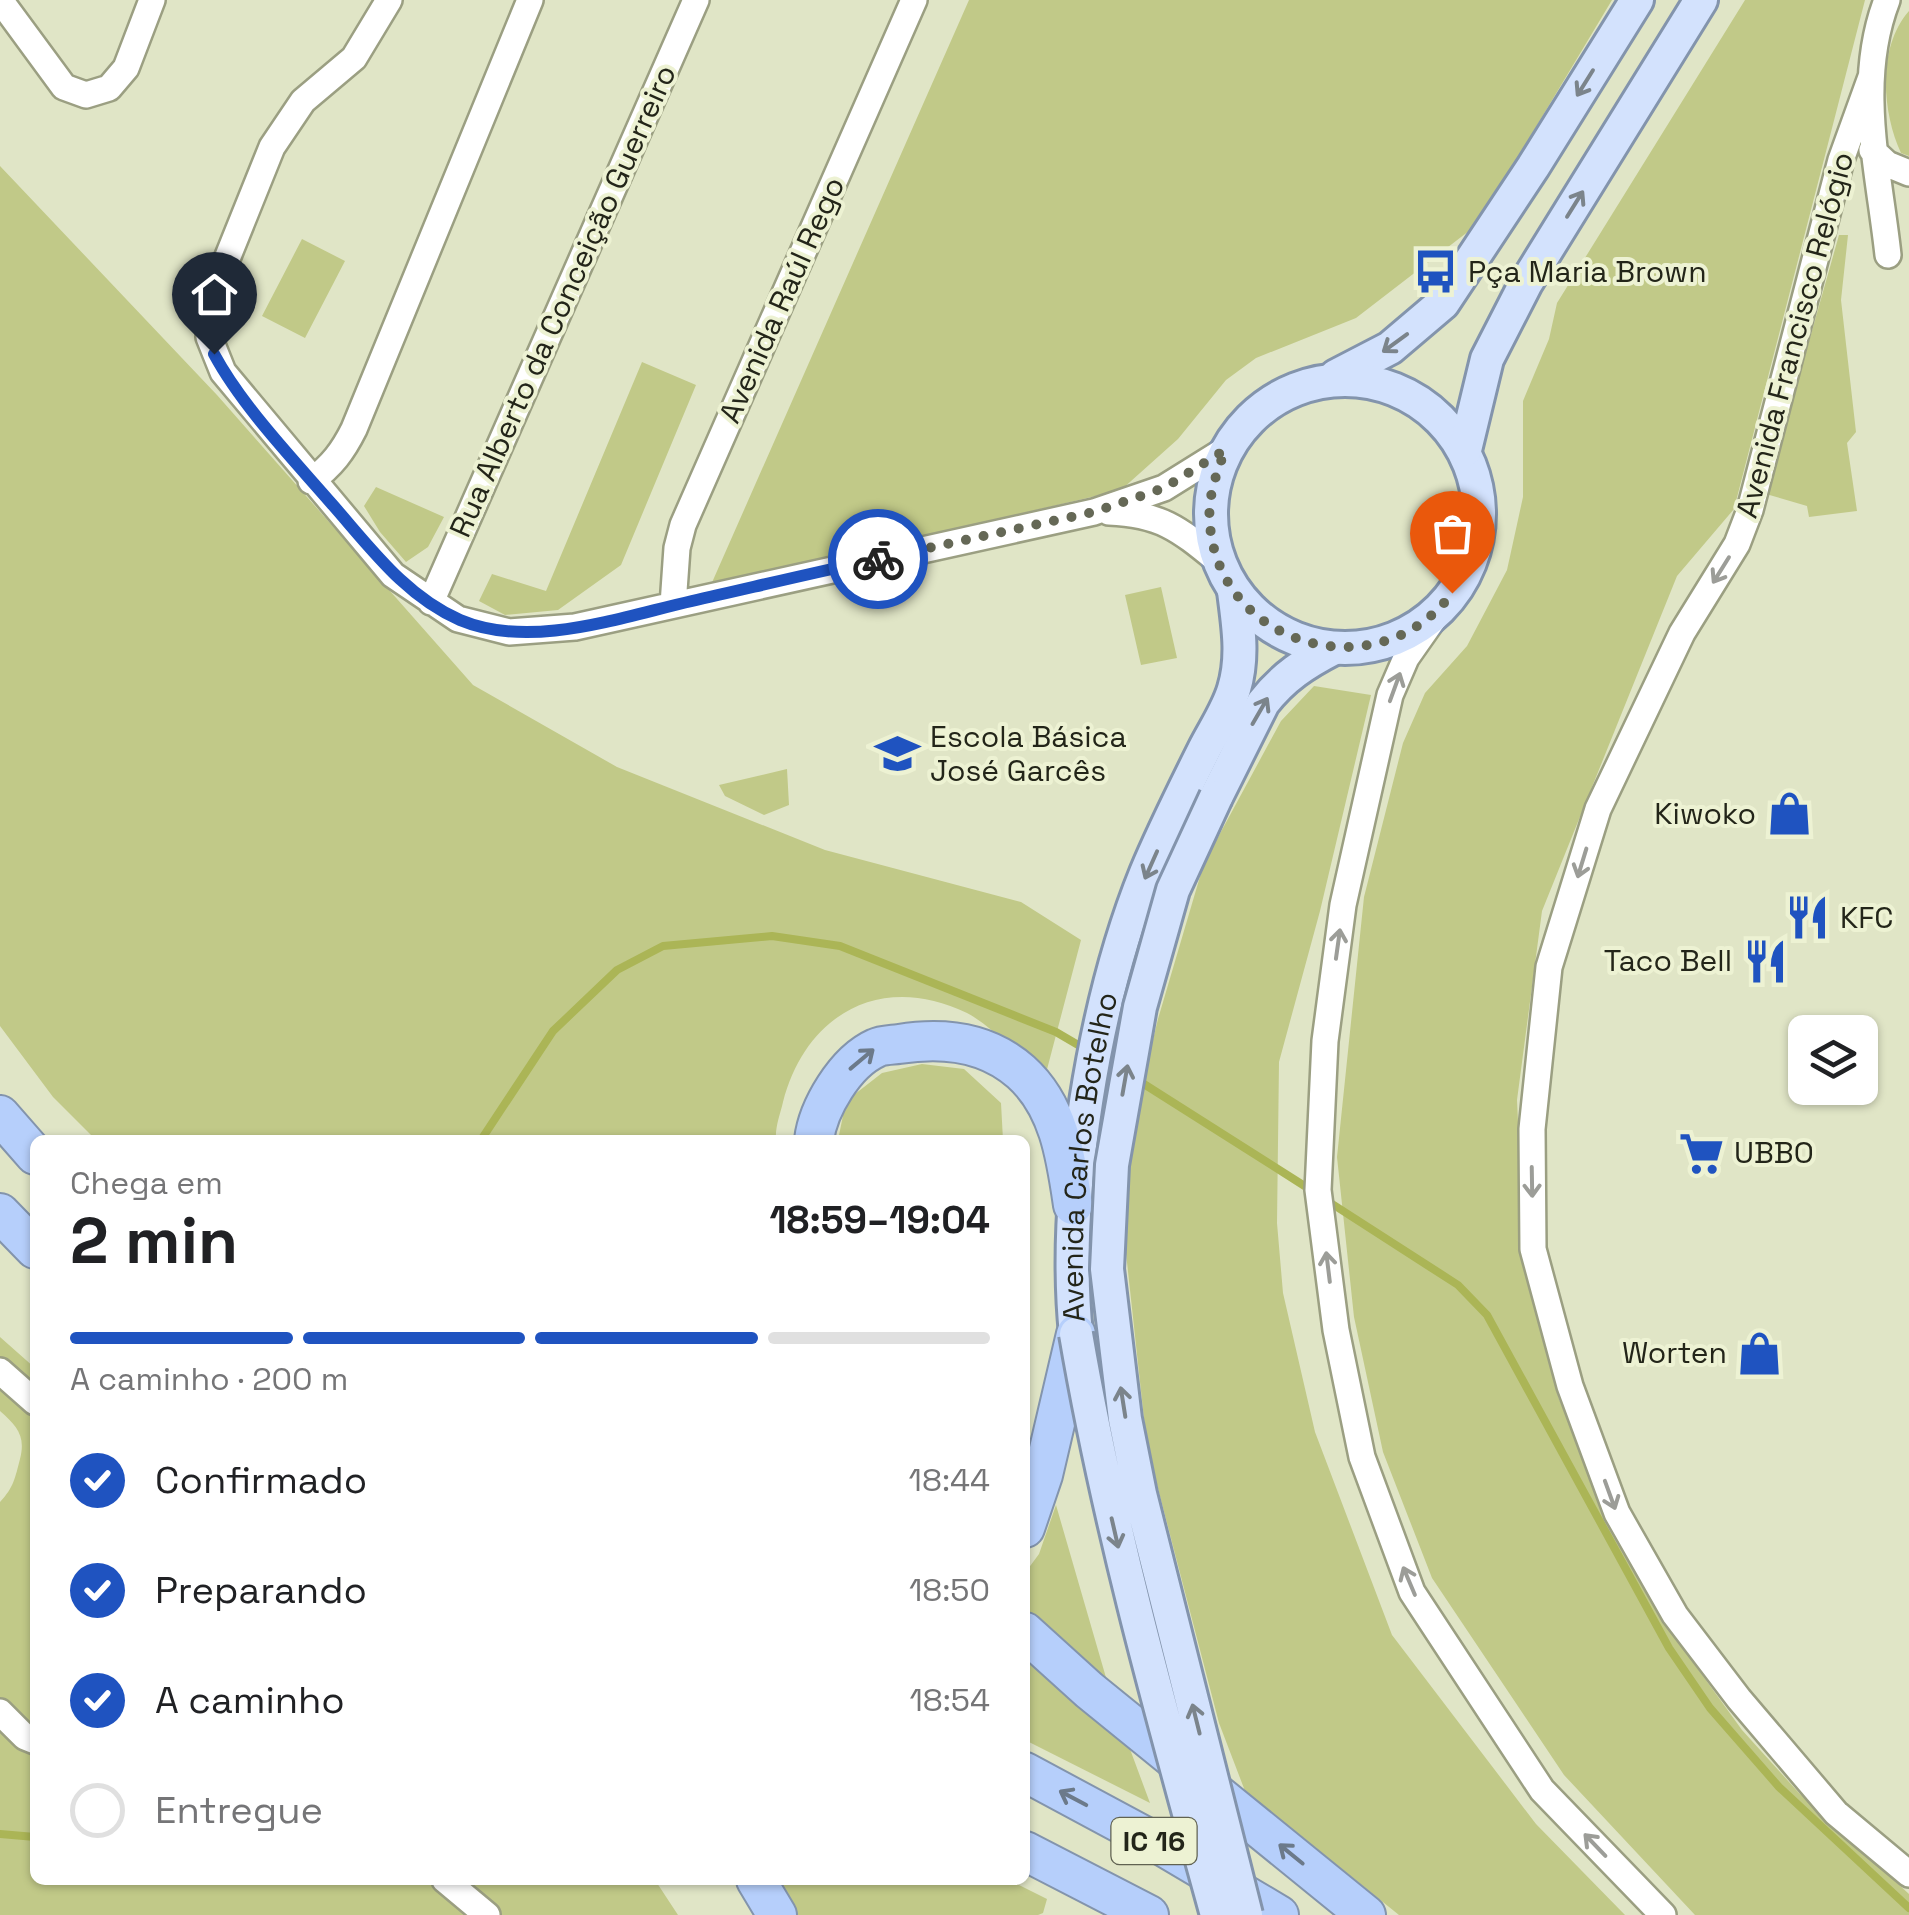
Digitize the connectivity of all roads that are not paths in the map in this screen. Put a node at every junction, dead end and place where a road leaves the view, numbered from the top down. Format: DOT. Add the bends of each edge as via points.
graph roads {
  1 [pos="0,0"];
  2 [pos="152,0"];
  3 [pos="389,0"];
  4 [pos="530,0"];
  5 [pos="696,0"];
  6 [pos="914,0"];
  7 [pos="1636,0"];
  8 [pos="1701,0"];
  9 [pos="1888,3"];
  10 [pos="1871,77"];
  11 [pos="1872,150"];
  12 [pos="1909,173"];
  13 [pos="1888,255"];
  14 [pos="1328,380"];
  15 [pos="1225,450"];
  16 [pos="1465,450"];
  17 [pos="312,481"];
  18 [pos="1094,512"];
  19 [pos="1217,560"];
  20 [pos="1234,591"];
  21 [pos="431,602"];
  22 [pos="673,606"];
  23 [pos="1439,611"];
  24 [pos="1334,648"];
  25 [pos="1204,787"];
  26 [pos="0,1115"];
  27 [pos="815,1135"];
  28 [pos="30,1148"];
  29 [pos="1073,1205"];
  30 [pos="0,1212"];
  31 [pos="30,1244"];
  32 [pos="1076,1334"];
  33 [pos="0,1370"];
  34 [pos="30,1397"];
  35 [pos="1030,1512"];
  36 [pos="1030,1637"];
  37 [pos="0,1712"];
  38 [pos="30,1739"];
  39 [pos="1030,1775"];
  40 [pos="1030,1854"];
  41 [pos="1909,1874"];
  42 [pos="451,1885"];
  43 [pos="759,1885"];
  44 [pos="487,1915"];
  45 [pos="777,1915"];
  46 [pos="1149,1915"];
  47 [pos="1217,1915"];
  48 [pos="1246,1915"];
  49 [pos="1279,1915"];
  50 [pos="1366,1915"];
  51 [pos="1663,1915"];
  1 -- 2 [label="street" via="64,87 86,95 109,88 126,68"];
  3 -- 17 [label="street" via="354,58 283,128 212,296 209,337 218,362"];
  4 -- 17 [label="street" via="354,429"];
  5 -- 21 [label="street, Rua Alberto da Conceição Guerreiro"];
  6 -- 22 [label="street, Avenida Raúl Rego" via="683,525"];
  7 -- 14 [label="main road, one-way" via="1443,304 1390,348"];
  16 -- 8 [label="main road, one-way" via="1487,359 1526,283"];
  9 -- 10 [label="street"];
  10 -- 11 [label="street"];
  10 -- 41 [label="street, Avenida Francisco Relógio, one-way" via="1840,160 1738,544 1682,633 1598,809 1550,968 1532,1129 1533,1248 1570,1386 1617,1513 1676,1615 1836,1814"];
  11 -- 12 [label="street"];
  11 -- 13 [label="street"];
  14 -- 15 [label="main road" via="1286,392 1251,416"];
  14 -- 16 [label="main road" via="1369,380 1407,394 1440,418"];
  15 -- 18 [label="street" via="1164,488"];
  15 -- 19 [label="main road" via="1211,491"];
  16 -- 23 [label="main road" via="1479,491 1479,535 1465,576"];
  17 -- 21 [label="street" via="393,575"];
  18 -- 19 [label="street" via="1160,519"];
  18 -- 22 [label="street"];
  19 -- 20 [label="main road"];
  20 -- 24 [label="main road" via="1263,621 1299,641"];
  20 -- 25 [label="main road, Avenida Carlos Botelho" via="1241,646"];
  21 -- 22 [label="street" via="458,619 509,632"];
  23 -- 24 [label="main road" via="1403,636"];
  51 -- 23 [label="street, one-way" via="1542,1790 1412,1592 1362,1457 1336,1330 1318,1190 1325,1041 1343,905 1390,695"];
  25 -- 24 [label="main road, Avenida Carlos Botelho, one-way" via="1273,691"];
  25 -- 29 [label="main road, Avenida Carlos Botelho, one-way" via="1146,874 1116,966"];
  48 -- 25 [label="main road, Avenida Carlos Botelho, one-way, bridge" via="1140,1494 1106,1269 1112,1164 1140,1007"];
  26 -- 28 [label="highway"];
  27 -- 29 [label="highway, one-way" via="836,1082 875,1048 929,1039 981,1046 1022,1072 1054,1117"];
  29 -- 32 [label="main road, Avenida Carlos Botelho"];
  30 -- 31 [label="highway"];
  32 -- 35 [label="highway"];
  32 -- 47 [label="main road, Avenida Carlos Botelho, one-way, bridge" via="1121,1562"];
  33 -- 34 [label="street"];
  50 -- 36 [label="highway, one-way"];
  37 -- 38 [label="street"];
  49 -- 39 [label="highway, IC 16, one-way"];
  40 -- 46 [label="highway, IC 16"];
  42 -- 44 [label="street"];
  43 -- 45 [label="highway"];
}
